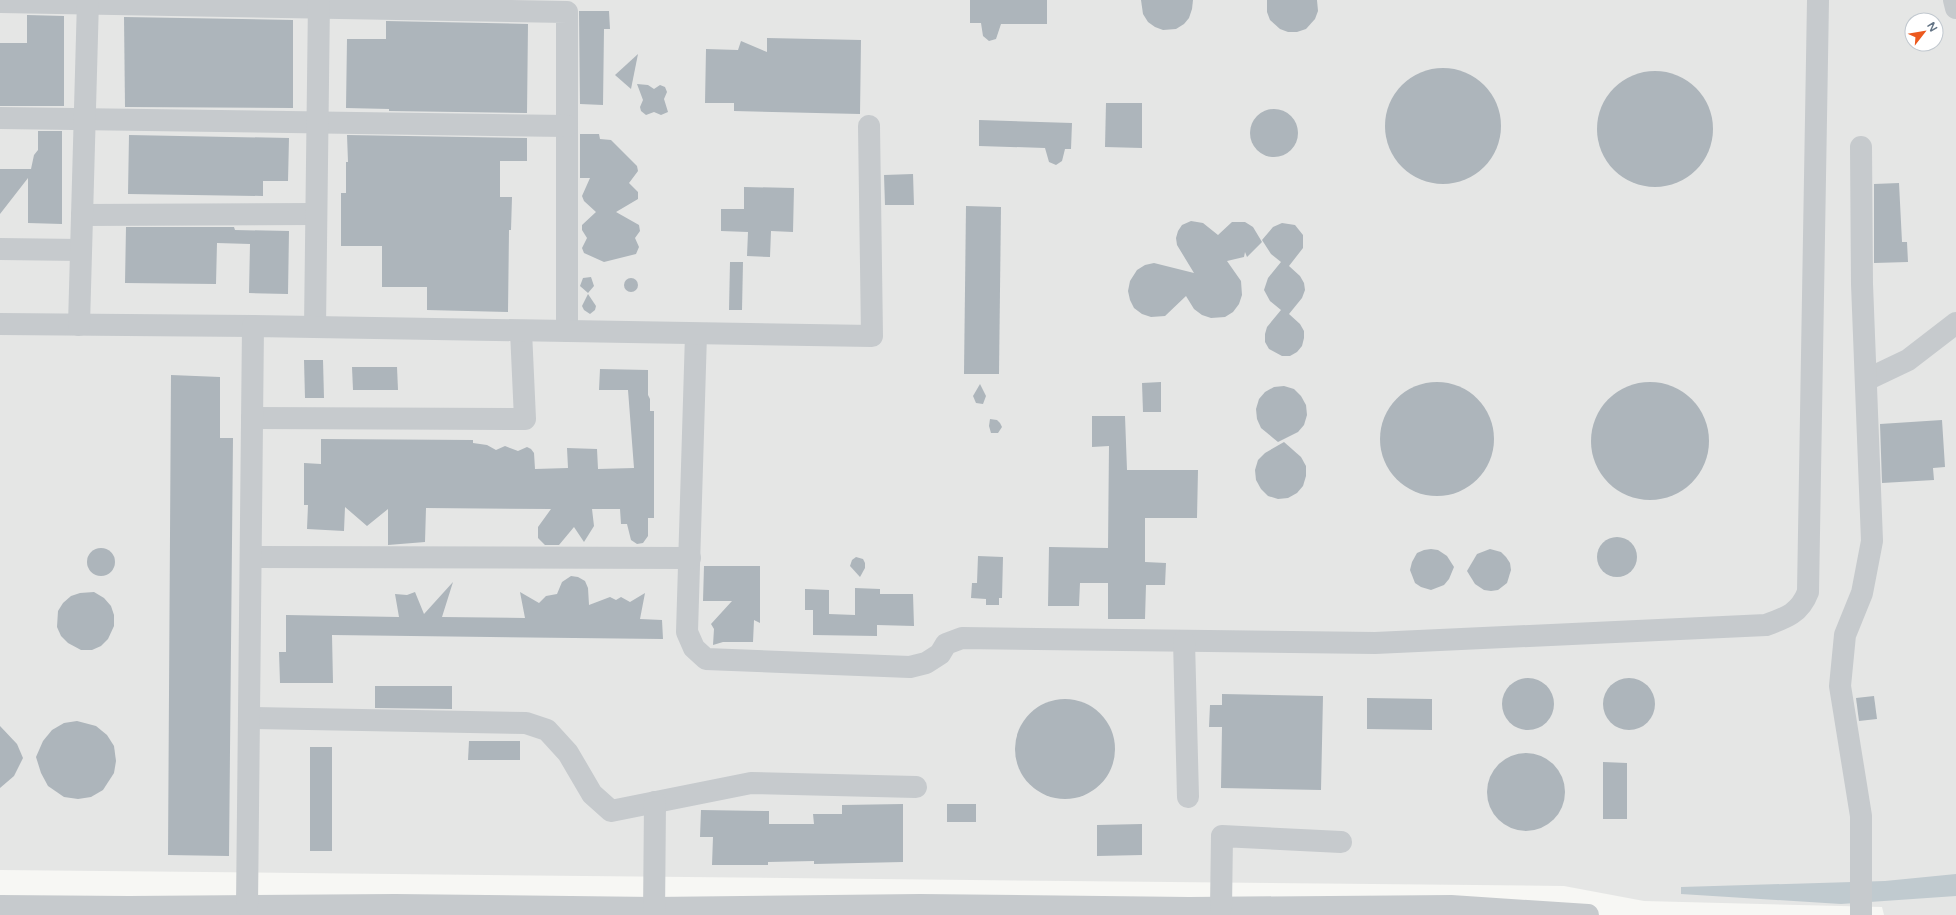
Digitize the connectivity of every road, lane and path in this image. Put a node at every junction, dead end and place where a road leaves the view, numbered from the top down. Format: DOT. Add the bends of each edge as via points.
graph roads {
  1 [pos="1818,0"];
  2 [pos="1954,0"];
  3 [pos="0,2"];
  4 [pos="88,2"];
  5 [pos="319,4"];
  6 [pos="567,6"];
  7 [pos="1956,8"];
  8 [pos="0,118"];
  9 [pos="84,119"];
  10 [pos="318,122"];
  11 [pos="567,126"];
  12 [pos="869,126"];
  13 [pos="1861,147"];
  14 [pos="316,214"];
  15 [pos="82,215"];
  16 [pos="0,249"];
  17 [pos="81,250"];
  18 [pos="1956,323"];
  19 [pos="0,324"];
  20 [pos="79,324"];
  21 [pos="253,326"];
  22 [pos="315,327"];
  23 [pos="521,330"];
  24 [pos="567,331"];
  25 [pos="696,334"];
  26 [pos="1866,380"];
  27 [pos="252,418"];
  28 [pos="251,557"];
  29 [pos="690,558"];
  30 [pos="1184,641"];
  31 [pos="249,718"];
  32 [pos="916,787"];
  33 [pos="1188,797"];
  34 [pos="655,802"];
  35 [pos="1341,842"];
  36 [pos="0,906"];
  37 [pos="246,906"];
  38 [pos="1221,907"];
  39 [pos="395,910"];
  40 [pos="856,910"];
  41 [pos="920,910"];
  42 [pos="1451,910"];
  43 [pos="129,911"];
  44 [pos="507,911"];
  45 [pos="718,911"];
  46 [pos="654,912"];
  47 [pos="1861,912"];
  48 [pos="1588,915"];
  1 -- 30 [label="street" via="1808,592 1804,604 1785,619 1766,625 1374,644"];
  2 -- 7 [label="street"];
  3 -- 4 [label="street"];
  4 -- 5 [label="street"];
  4 -- 9 [label="street"];
  5 -- 6 [label="street"];
  5 -- 10 [label="street"];
  6 -- 11 [label="street"];
  8 -- 9 [label="street"];
  9 -- 10 [label="street"];
  9 -- 15 [label="street"];
  10 -- 11 [label="street"];
  10 -- 14 [label="street"];
  11 -- 24 [label="street"];
  12 -- 25 [label="street" via="872,336"];
  13 -- 26 [label="street"];
  14 -- 15 [label="street"];
  14 -- 22 [label="street"];
  15 -- 17 [label="street"];
  16 -- 17 [label="street"];
  17 -- 20 [label="street"];
  18 -- 26 [label="street" via="1908,360"];
  19 -- 20 [label="street"];
  20 -- 21 [label="street"];
  21 -- 22 [label="street"];
  21 -- 27 [label="street"];
  22 -- 23 [label="street"];
  23 -- 24 [label="street"];
  23 -- 27 [label="street" via="525,419"];
  24 -- 25 [label="street"];
  25 -- 29 [label="street"];
  26 -- 47 [label="street" via="1872,541 1862,593 1845,635 1840,686 1861,816"];
  27 -- 28 [label="street"];
  28 -- 29 [label="street"];
  28 -- 31 [label="street"];
  29 -- 30 [label="street" via="687,632 694,648 706,659 910,667 926,662 940,654 946,644 962,638"];
  30 -- 33 [label="street"];
  31 -- 34 [label="street" via="526,722 547,730 568,753 592,794 611,811"];
  31 -- 37 [label="street"];
  32 -- 34 [label="street" via="751,783"];
  34 -- 46 [label="street"];
  35 -- 38 [label="street" via="1222,836"];
  36 -- 43 [label="street"];
  37 -- 39 [label="street"];
  37 -- 43 [label="street"];
  38 -- 41 [label="street"];
  38 -- 42 [label="street"];
  39 -- 44 [label="street"];
  40 -- 41 [label="street"];
  40 -- 45 [label="street"];
  42 -- 48 [label="street"];
  44 -- 46 [label="street"];
  45 -- 46 [label="street"];
}
